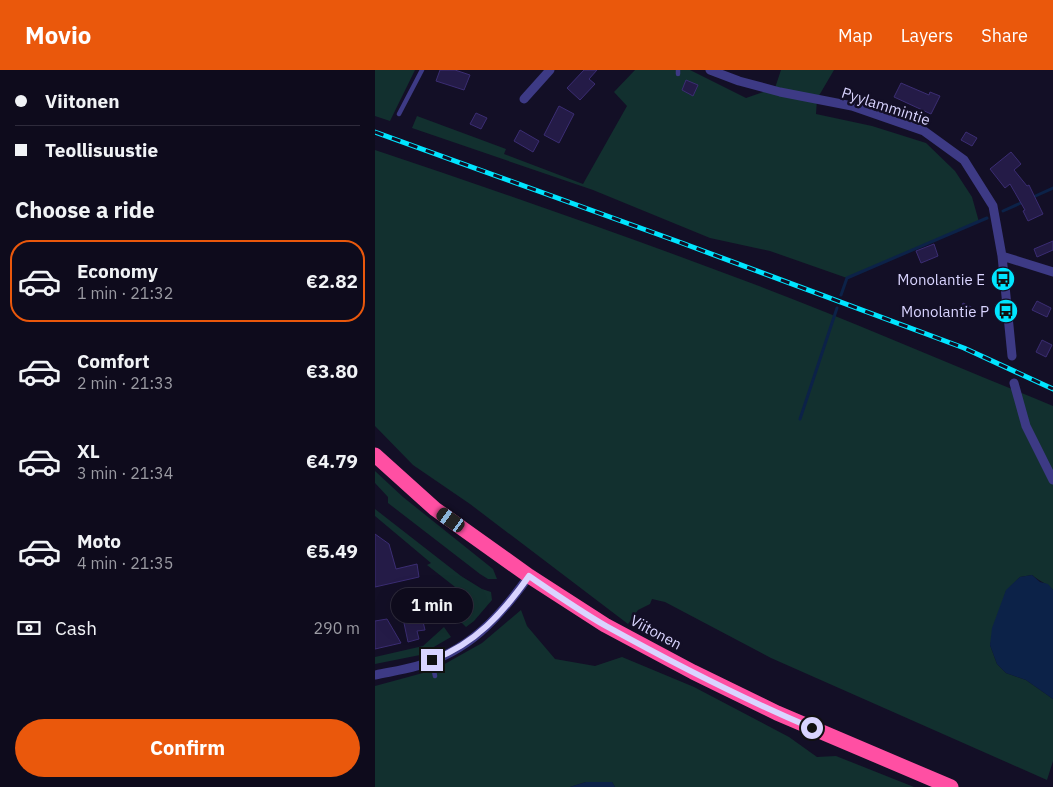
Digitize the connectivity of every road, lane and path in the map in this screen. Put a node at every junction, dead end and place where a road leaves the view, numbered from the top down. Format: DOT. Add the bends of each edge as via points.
graph roads {
  1 [pos="422,70"];
  2 [pos="550,70"];
  3 [pos="710,70"];
  4 [pos="524,99"];
  5 [pos="399,114"];
  6 [pos="1002,256"];
  7 [pos="1053,272"];
  8 [pos="1011,356"];
  9 [pos="1014,383"];
  10 [pos="375,455"];
  11 [pos="1053,480"];
  12 [pos="529,576"];
  13 [pos="432,660"];
  14 [pos="375,675"];
  15 [pos="435,676"];
  16 [pos="951,787"];
  1 -- 5 [label="lane"];
  2 -- 4 [label="street"];
  3 -- 6 [label="street, Pyylammintie" via="780,92 852,106 924,131 969,167 993,206"];
  6 -- 7 [label="street"];
  6 -- 8 [label="street, Pyylammintie"];
  9 -- 11 [label="street" via="1027,426"];
  10 -- 12 [label="highway, Viitonen" via="435,509"];
  12 -- 13 [label="street" via="487,628 466,644"];
  12 -- 16 [label="highway, Viitonen" via="605,625 693,672 777,713"];
  13 -- 14 [label="street"];
  13 -- 15 [label="lane"];
}
